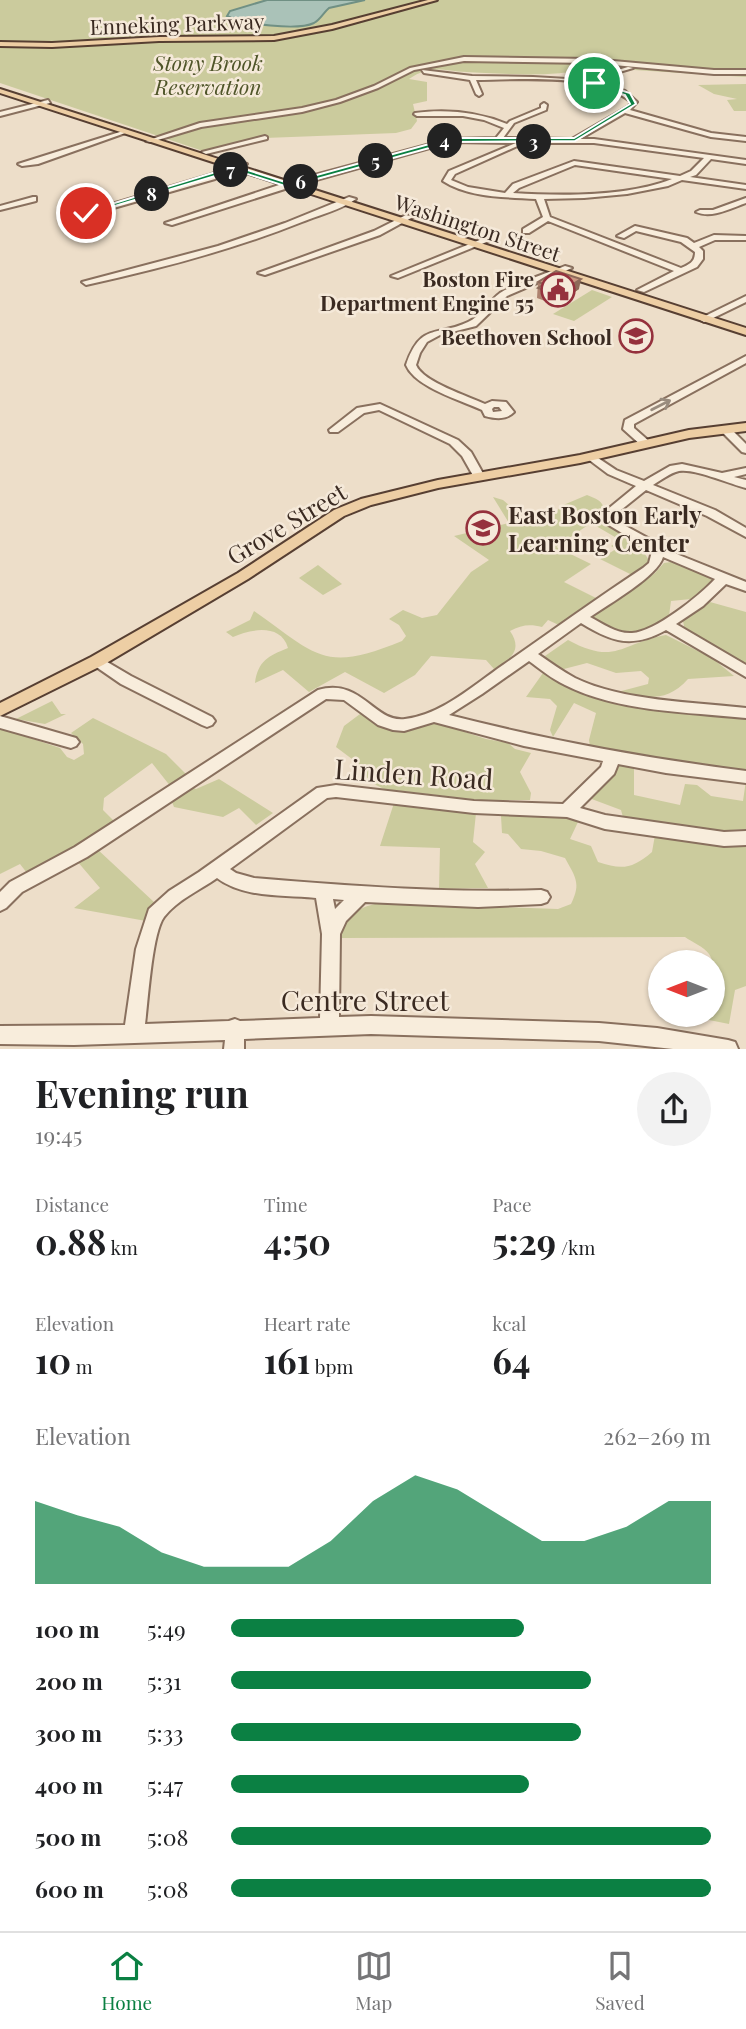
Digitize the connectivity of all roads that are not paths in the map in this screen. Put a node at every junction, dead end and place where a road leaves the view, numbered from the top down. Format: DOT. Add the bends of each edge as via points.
graph roads {
  1 [pos="434,0"];
  2 [pos="0,44"];
  3 [pos="610,66"];
  4 [pos="630,68"];
  5 [pos="424,71"];
  6 [pos="746,72"];
  7 [pos="472,78"];
  8 [pos="583,81"];
  9 [pos="0,85"];
  10 [pos="0,91"];
  11 [pos="480,94"];
  12 [pos="48,102"];
  13 [pos="38,104"];
  14 [pos="544,105"];
  15 [pos="626,111"];
  16 [pos="0,114"];
  17 [pos="417,114"];
  18 [pos="508,127"];
  19 [pos="125,132"];
  20 [pos="160,137"];
  21 [pos="265,138"];
  22 [pos="575,139"];
  23 [pos="746,139"];
  24 [pos="149,141"];
  25 [pos="497,141"];
  26 [pos="523,142"];
  27 [pos="206,152"];
  28 [pos="708,158"];
  29 [pos="746,162"];
  30 [pos="22,164"];
  31 [pos="239,166"];
  32 [pos="680,180"];
  33 [pos="300,183"];
  34 [pos="288,185"];
  35 [pos="746,187"];
  36 [pos="508,194"];
  37 [pos="539,195"];
  38 [pos="33,198"];
  39 [pos="746,200"];
  40 [pos="347,201"];
  41 [pos="0,208"];
  42 [pos="700,212"];
  43 [pos="86,213"];
  44 [pos="547,218"];
  45 [pos="405,220"];
  46 [pos="169,223"];
  47 [pos="526,232"];
  48 [pos="621,236"];
  49 [pos="746,238"];
  50 [pos="480,244"];
  51 [pos="695,246"];
  52 [pos="563,270"];
  53 [pos="681,271"];
  54 [pos="262,273"];
  55 [pos="396,276"];
  56 [pos="86,282"];
  57 [pos="641,290"];
  58 [pos="746,299"];
  59 [pos="716,314"];
  60 [pos="705,319"];
  61 [pos="746,323"];
  62 [pos="746,332"];
  63 [pos="746,359"];
  64 [pos="486,408"];
  65 [pos="746,427"];
  66 [pos="725,429"];
  67 [pos="334,430"];
  68 [pos="646,444"];
  69 [pos="746,450"];
  70 [pos="592,457"];
  71 [pos="746,471"];
  72 [pos="479,477"];
  73 [pos="720,477"];
  74 [pos="746,484"];
  75 [pos="644,487"];
  76 [pos="746,533"];
  77 [pos="659,550"];
  78 [pos="723,579"];
  79 [pos="746,587"];
  80 [pos="581,618"];
  81 [pos="667,625"];
  82 [pos="528,654"];
  83 [pos="97,661"];
  84 [pos="746,672"];
  85 [pos="0,710"];
  86 [pos="746,713"];
  87 [pos="432,716"];
  88 [pos="207,721"];
  89 [pos="0,722"];
  90 [pos="71,742"];
  91 [pos="613,756"];
  92 [pos="746,777"];
  93 [pos="567,811"];
  94 [pos="745,838"];
  95 [pos="217,869"];
  96 [pos="323,890"];
  97 [pos="362,894"];
  98 [pos="541,897"];
  99 [pos="0,903"];
  100 [pos="331,934"];
  101 [pos="329,1025"];
  102 [pos="235,1028"];
  103 [pos="134,1033"];
  104 [pos="0,1035"];
  105 [pos="234,1049"];
  106 [pos="728,1049"];
  1 -- 2 [label="main road, Enneking Parkway" via="274,38"];
  3 -- 4 [label="street"];
  4 -- 8 [label="street"];
  5 -- 7 [label="street"];
  6 -- 20 [label="street" via="592,61 464,59 412,69 338,101 200,125"];
  7 -- 8 [label="street"];
  7 -- 11 [label="street"];
  8 -- 15 [label="street" via="628,94 634,102"];
  9 -- 12 [label="main road, Washington Street"];
  10 -- 13 [label="main road, Washington Street"];
  12 -- 13 [label="street"];
  12 -- 20 [label="main road, Washington Street"];
  13 -- 16 [label="street"];
  13 -- 19 [label="main road, Washington Street"];
  14 -- 18 [label="street"];
  15 -- 22 [label="street"];
  15 -- 23 [label="street" via="711,135"];
  17 -- 18 [label="street" via="470,114"];
  18 -- 25 [label="street"];
  19 -- 24 [label="main road, Washington Street"];
  19 -- 30 [label="street"];
  20 -- 24 [label="street"];
  20 -- 27 [label="main road, Washington Street"];
  21 -- 27 [label="street"];
  22 -- 26 [label="street"];
  22 -- 28 [label="street"];
  24 -- 31 [label="main road, Washington Street"];
  25 -- 26 [label="street"];
  25 -- 33 [label="street" via="439,143"];
  26 -- 36 [label="street" via="447,178 466,191"];
  27 -- 31 [label="main road, Washington Street"];
  28 -- 29 [label="street"];
  28 -- 32 [label="street" via="697,172"];
  31 -- 33 [label="main road, Washington Street"];
  31 -- 34 [label="main road, Washington Street"];
  31 -- 43 [label="street"];
  32 -- 35 [label="street"];
  32 -- 36 [label="street" via="574,163 516,186"];
  32 -- 37 [label="street" via="630,193"];
  33 -- 34 [label="street"];
  33 -- 40 [label="main road, Washington Street"];
  34 -- 40 [label="main road, Washington Street"];
  34 -- 46 [label="street"];
  36 -- 37 [label="street"];
  37 -- 44 [label="street"];
  38 -- 41 [label="street"];
  39 -- 42 [label="street" via="727,209"];
  40 -- 45 [label="main road, Washington Street"];
  40 -- 56 [label="street" via="227,244"];
  44 -- 47 [label="street"];
  44 -- 53 [label="street"];
  45 -- 50 [label="main road, Washington Street"];
  45 -- 54 [label="street"];
  48 -- 51 [label="street" via="635,228"];
  49 -- 51 [label="street" via="714,237"];
  50 -- 52 [label="main road, Washington Street"];
  50 -- 55 [label="street"];
  51 -- 53 [label="street" via="699,259"];
  52 -- 57 [label="main road, Washington Street"];
  52 -- 60 [label="main road, Washington Street"];
  52 -- 64 [label="street" via="504,294 473,324 437,333 424,340 415,353 414,372"];
  53 -- 57 [label="street"];
  57 -- 59 [label="main road, Washington Street"];
  58 -- 59 [label="street"];
  59 -- 60 [label="street"];
  59 -- 61 [label="main road, Washington Street"];
  60 -- 62 [label="main road, Washington Street"];
  68 -- 63 [label="street, one-way" via="628,429 629,422"];
  65 -- 66 [label="main road, Grove Street"];
  66 -- 68 [label="main road, Grove Street"];
  66 -- 69 [label="street"];
  67 -- 72 [label="street" via="361,410 380,407 454,442 467,454"];
  68 -- 70 [label="main road, Grove Street"];
  70 -- 72 [label="main road, Grove Street"];
  70 -- 75 [label="street"];
  71 -- 73 [label="street"];
  72 -- 83 [label="main road, Grove Street" via="391,494 338,513 243,576"];
  73 -- 74 [label="street"];
  73 -- 75 [label="street" via="680,467"];
  75 -- 76 [label="street" via="711,513"];
  75 -- 77 [label="street" via="603,518"];
  77 -- 78 [label="street"];
  77 -- 80 [label="street" via="648,572"];
  78 -- 79 [label="street"];
  78 -- 81 [label="street"];
  80 -- 81 [label="street" via="621,637 643,637"];
  80 -- 82 [label="street"];
  81 -- 84 [label="street"];
  82 -- 86 [label="street" via="569,681 601,694"];
  82 -- 87 [label="street"];
  83 -- 85 [label="main road, Grove Street"];
  83 -- 88 [label="street"];
  87 -- 91 [label="street"];
  87 -- 99 [label="street" via="396,725 380,719 348,694 323,694 81,852 16,887"];
  89 -- 90 [label="street"];
  91 -- 92 [label="street"];
  91 -- 93 [label="street" via="608,770"];
  93 -- 94 [label="street, Linden Road" via="605,822"];
  93 -- 95 [label="street, Linden Road" via="474,807 330,791 316,795"];
  95 -- 96 [label="street" via="246,884"];
  95 -- 103 [label="street, Linden Road" via="175,896 152,918"];
  96 -- 97 [label="street"];
  96 -- 100 [label="street"];
  97 -- 98 [label="street"];
  97 -- 100 [label="street" via="340,916"];
  100 -- 101 [label="street"];
  101 -- 102 [label="street, Centre Street"];
  101 -- 106 [label="street, Centre Street" via="598,1032"];
  102 -- 103 [label="street, Centre Street"];
  102 -- 105 [label="street"];
  103 -- 104 [label="street, Centre Street"];
}
